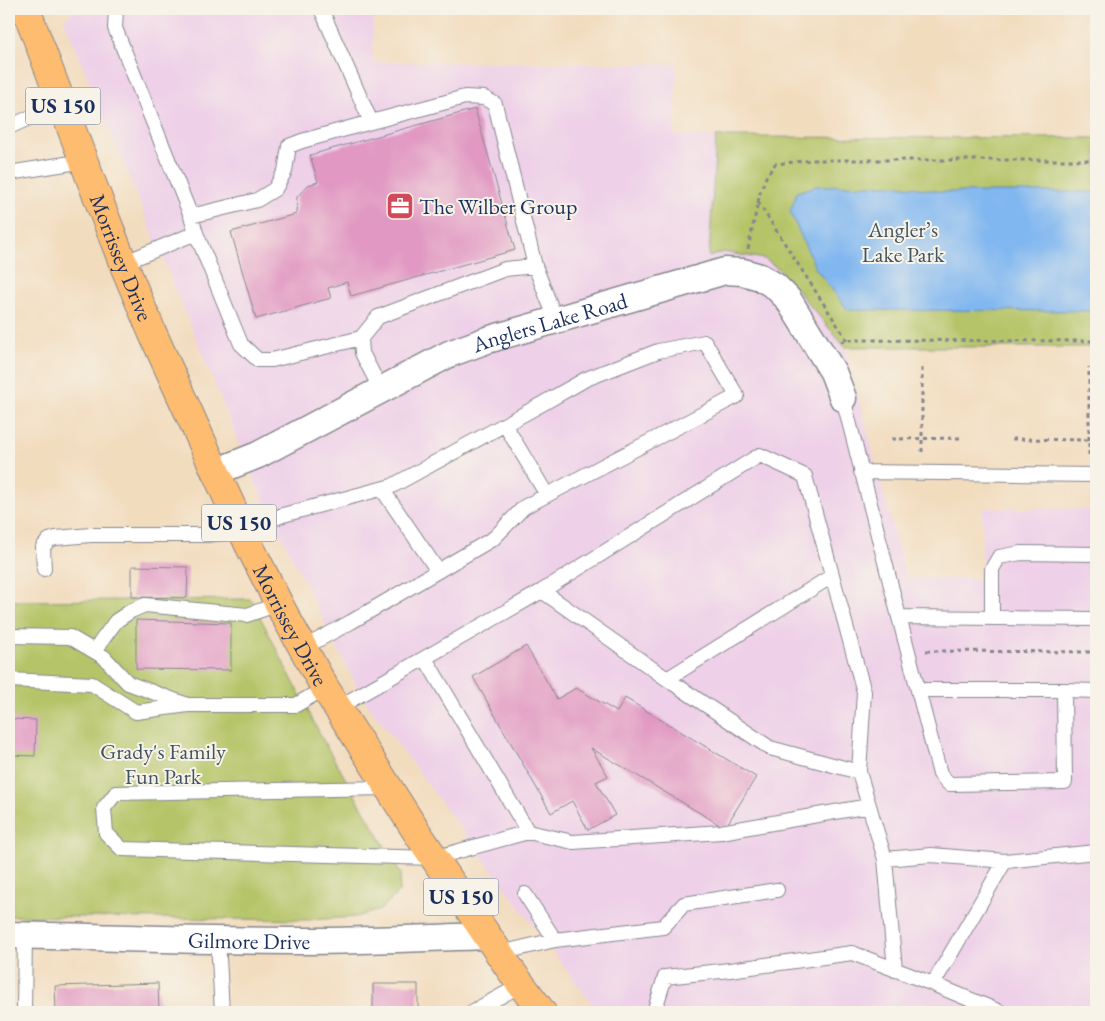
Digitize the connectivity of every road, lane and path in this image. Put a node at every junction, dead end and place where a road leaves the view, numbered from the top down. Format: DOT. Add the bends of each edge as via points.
graph roads {
  1 [pos="26,9"];
  2 [pos="116,9"];
  3 [pos="321,9"];
  4 [pos="62,102"];
  5 [pos="371,122"];
  6 [pos="9,128"];
  7 [pos="1096,160"];
  8 [pos="84,162"];
  9 [pos="9,173"];
  10 [pos="758,201"];
  11 [pos="191,216"];
  12 [pos="196,233"];
  13 [pos="123,263"];
  14 [pos="535,266"];
  15 [pos="743,272"];
  16 [pos="556,320"];
  17 [pos="361,338"];
  18 [pos="847,340"];
  19 [pos="1096,341"];
  20 [pos="820,350"];
  21 [pos="1089,367"];
  22 [pos="922,368"];
  23 [pos="381,390"];
  24 [pos="843,398"];
  25 [pos="505,425"];
  26 [pos="964,438"];
  27 [pos="892,439"];
  28 [pos="922,439"];
  29 [pos="1012,440"];
  30 [pos="1088,440"];
  31 [pos="215,472"];
  32 [pos="861,472"];
  33 [pos="923,473"];
  34 [pos="1092,475"];
  35 [pos="382,489"];
  36 [pos="547,495"];
  37 [pos="242,531"];
  38 [pos="1096,554"];
  39 [pos="44,569"];
  40 [pos="438,571"];
  41 [pos="832,576"];
  42 [pos="542,592"];
  43 [pos="279,604"];
  44 [pos="899,617"];
  45 [pos="992,618"];
  46 [pos="1096,619"];
  47 [pos="9,636"];
  48 [pos="303,648"];
  49 [pos="94,651"];
  50 [pos="908,651"];
  51 [pos="1096,652"];
  52 [pos="425,658"];
  53 [pos="667,678"];
  54 [pos="9,680"];
  55 [pos="918,690"];
  56 [pos="1064,690"];
  57 [pos="1096,691"];
  58 [pos="331,698"];
  59 [pos="188,705"];
  60 [pos="859,772"];
  61 [pos="389,788"];
  62 [pos="869,806"];
  63 [pos="528,832"];
  64 [pos="1096,852"];
  65 [pos="434,858"];
  66 [pos="885,859"];
  67 [pos="1005,861"];
  68 [pos="777,890"];
  69 [pos="525,894"];
  70 [pos="17,935"];
  71 [pos="218,940"];
  72 [pos="555,940"];
  73 [pos="494,944"];
  74 [pos="895,970"];
  75 [pos="933,984"];
  76 [pos="521,985"];
  77 [pos="24,1012"];
  78 [pos="222,1012"];
  79 [pos="472,1012"];
  80 [pos="542,1012"];
  81 [pos="654,1012"];
  82 [pos="1000,1012"];
  1 -- 4 [label="main road, Morrissey Drive / US 150"];
  2 -- 11 [label="lane" via="115,28"];
  3 -- 5 [label="lane"];
  4 -- 6 [label="lane"];
  4 -- 8 [label="main road, Morrissey Drive / US 150"];
  5 -- 11 [label="lane" via="289,146 285,171 275,188 257,200"];
  5 -- 14 [label="lane" via="465,97 484,98 495,104"];
  7 -- 10 [label="path" via="842,159 775,164 766,177"];
  8 -- 9 [label="lane"];
  8 -- 13 [label="main road, Morrissey Drive / US 150"];
  10 -- 15 [label="path"];
  10 -- 18 [label="path"];
  11 -- 12 [label="lane"];
  12 -- 13 [label="lane"];
  12 -- 17 [label="lane" via="240,344 258,360 272,360"];
  13 -- 31 [label="main road, Morrissey Drive / US 150"];
  14 -- 16 [label="lane"];
  14 -- 17 [label="lane" via="505,269 378,317"];
  15 -- 16 [label="street, Anglers Lake Road" via="725,271"];
  15 -- 20 [label="street, Anglers Lake Road" via="760,277 788,299"];
  16 -- 23 [label="street, Anglers Lake Road" via="449,354"];
  17 -- 23 [label="lane" via="362,354"];
  18 -- 19 [label="path"];
  18 -- 20 [label="path"];
  20 -- 24 [label="street, Anglers Lake Road"];
  21 -- 30 [label="path"];
  22 -- 28 [label="path"];
  23 -- 31 [label="street, Anglers Lake Road" via="258,455"];
  24 -- 32 [label="lane"];
  25 -- 35 [label="lane"];
  25 -- 36 [label="lane"];
  25 -- 36 [label="lane" via="586,379 658,350 705,342 737,396"];
  26 -- 28 [label="path"];
  27 -- 28 [label="path"];
  28 -- 33 [label="path"];
  29 -- 30 [label="path"];
  30 -- 34 [label="path"];
  31 -- 37 [label="main road, Morrissey Drive / US 150"];
  32 -- 33 [label="lane"];
  32 -- 44 [label="lane"];
  33 -- 34 [label="lane"];
  35 -- 37 [label="lane" via="283,516"];
  35 -- 40 [label="lane"];
  36 -- 40 [label="lane" via="524,507 494,538"];
  37 -- 39 [label="lane" via="207,536 91,535 56,538 43,547"];
  37 -- 43 [label="main road, Morrissey Drive / US 150"];
  38 -- 45 [label="lane" via="1020,553 999,557 992,569"];
  40 -- 48 [label="lane"];
  41 -- 42 [label="lane" via="804,476 760,455"];
  41 -- 53 [label="lane"];
  41 -- 60 [label="lane" via="864,692"];
  42 -- 52 [label="lane"];
  42 -- 53 [label="lane"];
  43 -- 48 [label="main road, Morrissey Drive / US 150"];
  43 -- 49 [label="lane" via="247,615 145,605 116,621"];
  44 -- 45 [label="lane"];
  44 -- 50 [label="lane"];
  45 -- 46 [label="lane"];
  47 -- 49 [label="lane" via="70,637"];
  48 -- 58 [label="main road, Morrissey Drive / US 150"];
  49 -- 59 [label="lane" via="128,683"];
  50 -- 51 [label="path"];
  50 -- 55 [label="lane"];
  52 -- 58 [label="lane"];
  52 -- 63 [label="lane"];
  53 -- 60 [label="lane" via="770,748"];
  54 -- 59 [label="lane" via="92,684 136,712"];
  55 -- 56 [label="lane"];
  55 -- 56 [label="lane" via="940,774 949,784 1065,782"];
  56 -- 57 [label="lane"];
  58 -- 59 [label="lane" via="296,705"];
  58 -- 61 [label="main road, Morrissey Drive / US 150"];
  60 -- 62 [label="lane"];
  61 -- 65 [label="main road, Morrissey Drive / US 150"];
  61 -- 65 [label="lane" via="116,793 104,808 106,833 122,849"];
  62 -- 63 [label="lane" via="721,832 573,842"];
  62 -- 66 [label="lane"];
  63 -- 65 [label="lane"];
  64 -- 67 [label="lane"];
  65 -- 73 [label="main road, Morrissey Drive / US 150"];
  66 -- 67 [label="lane" via="931,855"];
  66 -- 74 [label="lane"];
  67 -- 75 [label="lane"];
  68 -- 72 [label="lane" via="684,904 663,927"];
  69 -- 72 [label="lane"];
  70 -- 71 [label="street, Gilmore Drive"];
  70 -- 77 [label="lane"];
  71 -- 73 [label="street, Gilmore Drive"];
  71 -- 78 [label="lane"];
  72 -- 73 [label="lane"];
  73 -- 76 [label="main road, Morrissey Drive / US 150"];
  74 -- 75 [label="lane"];
  74 -- 81 [label="lane" via="852,953 665,977"];
  75 -- 82 [label="lane"];
  76 -- 79 [label="lane"];
  76 -- 80 [label="main road, Morrissey Drive / US 150"];
}
